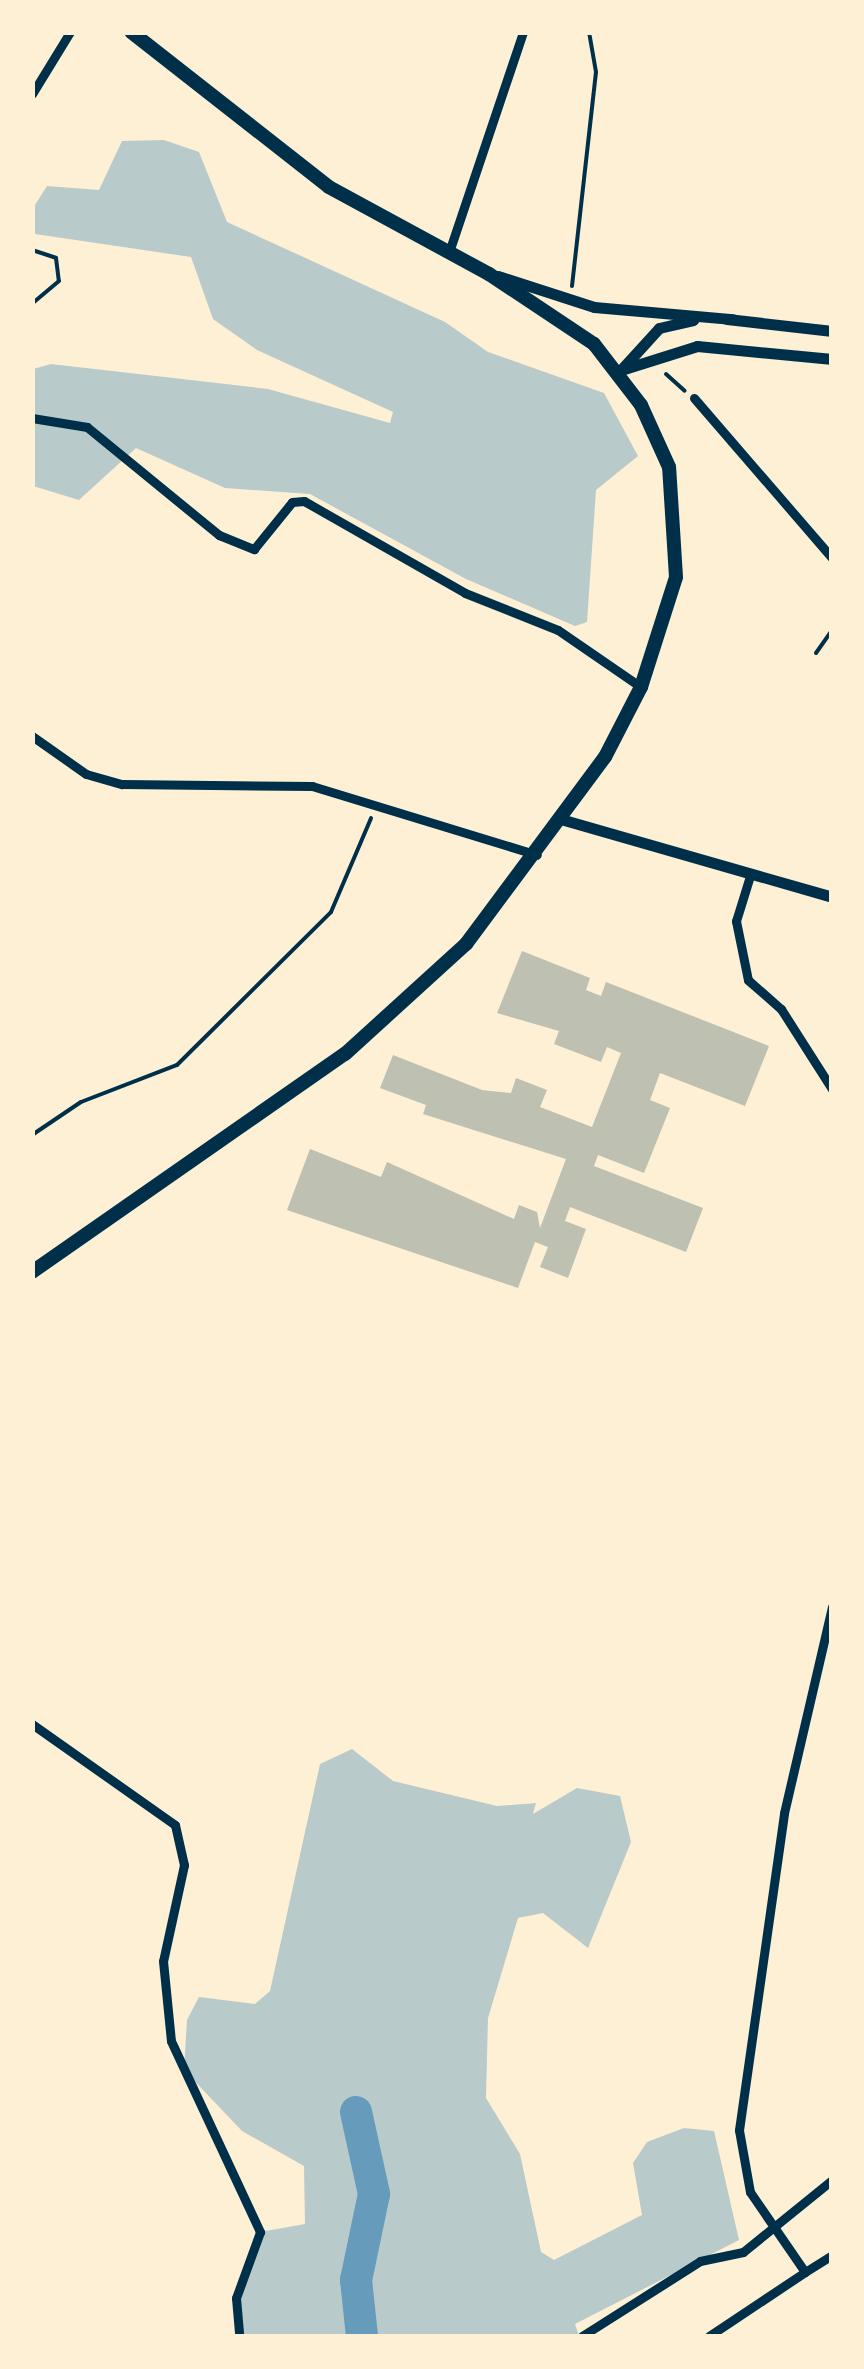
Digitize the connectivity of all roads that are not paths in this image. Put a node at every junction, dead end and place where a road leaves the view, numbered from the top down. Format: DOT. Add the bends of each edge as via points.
graph roads {
  1 [pos="70,32"];
  2 [pos="131,32"];
  3 [pos="522,32"];
  4 [pos="32,94"];
  5 [pos="32,250"];
  6 [pos="449,252"];
  7 [pos="490,274"];
  8 [pos="32,304"];
  9 [pos="732,319"];
  10 [pos="832,331"];
  11 [pos="832,358"];
  12 [pos="618,372"];
  13 [pos="694,398"];
  14 [pos="32,418"];
  15 [pos="832,558"];
  16 [pos="832,630"];
  17 [pos="816,654"];
  18 [pos="641,687"];
  19 [pos="32,736"];
  20 [pos="564,820"];
  21 [pos="539,856"];
  22 [pos="749,879"];
  23 [pos="832,897"];
  24 [pos="832,1090"];
  25 [pos="32,1272"];
  26 [pos="832,1606"];
  27 [pos="32,1724"];
  28 [pos="832,2180"];
  29 [pos="775,2229"];
  30 [pos="832,2255"];
  31 [pos="805,2272"];
  32 [pos="239,2336"];
  33 [pos="582,2336"];
  34 [pos="708,2336"];
  1 -- 4 [label="street"];
  2 -- 6 [label="main road" via="329,187"];
  3 -- 6 [label="street"];
  5 -- 8 [label="lane" via="56,258 59,281"];
  6 -- 7 [label="main road"];
  7 -- 9 [label="street" via="573,302"];
  7 -- 12 [label="main road" via="580,332"];
  9 -- 10 [label="street"];
  9 -- 12 [label="street" via="659,328"];
  11 -- 12 [label="street" via="697,346"];
  12 -- 18 [label="main road" via="677,494 676,577"];
  13 -- 15 [label="street"];
  14 -- 18 [label="street" via="76,420 220,535 254,549 292,502 304,501 465,593 558,630"];
  16 -- 17 [label="lane"];
  18 -- 20 [label="main road"];
  19 -- 21 [label="street" via="86,774 122,784 312,786"];
  20 -- 21 [label="main road"];
  20 -- 22 [label="street"];
  21 -- 25 [label="main road" via="387,1020"];
  22 -- 23 [label="street"];
  22 -- 24 [label="street" via="736,921 748,980 782,1009"];
  26 -- 29 [label="street" via="784,1813 739,2130 750,2192"];
  27 -- 32 [label="street" via="174,1825 184,1865 163,1961 171,2041 260,2232 236,2298"];
  28 -- 29 [label="street"];
  29 -- 31 [label="street"];
  29 -- 33 [label="street" via="743,2252 700,2261"];
  30 -- 31 [label="street"];
  31 -- 34 [label="street"];
}
